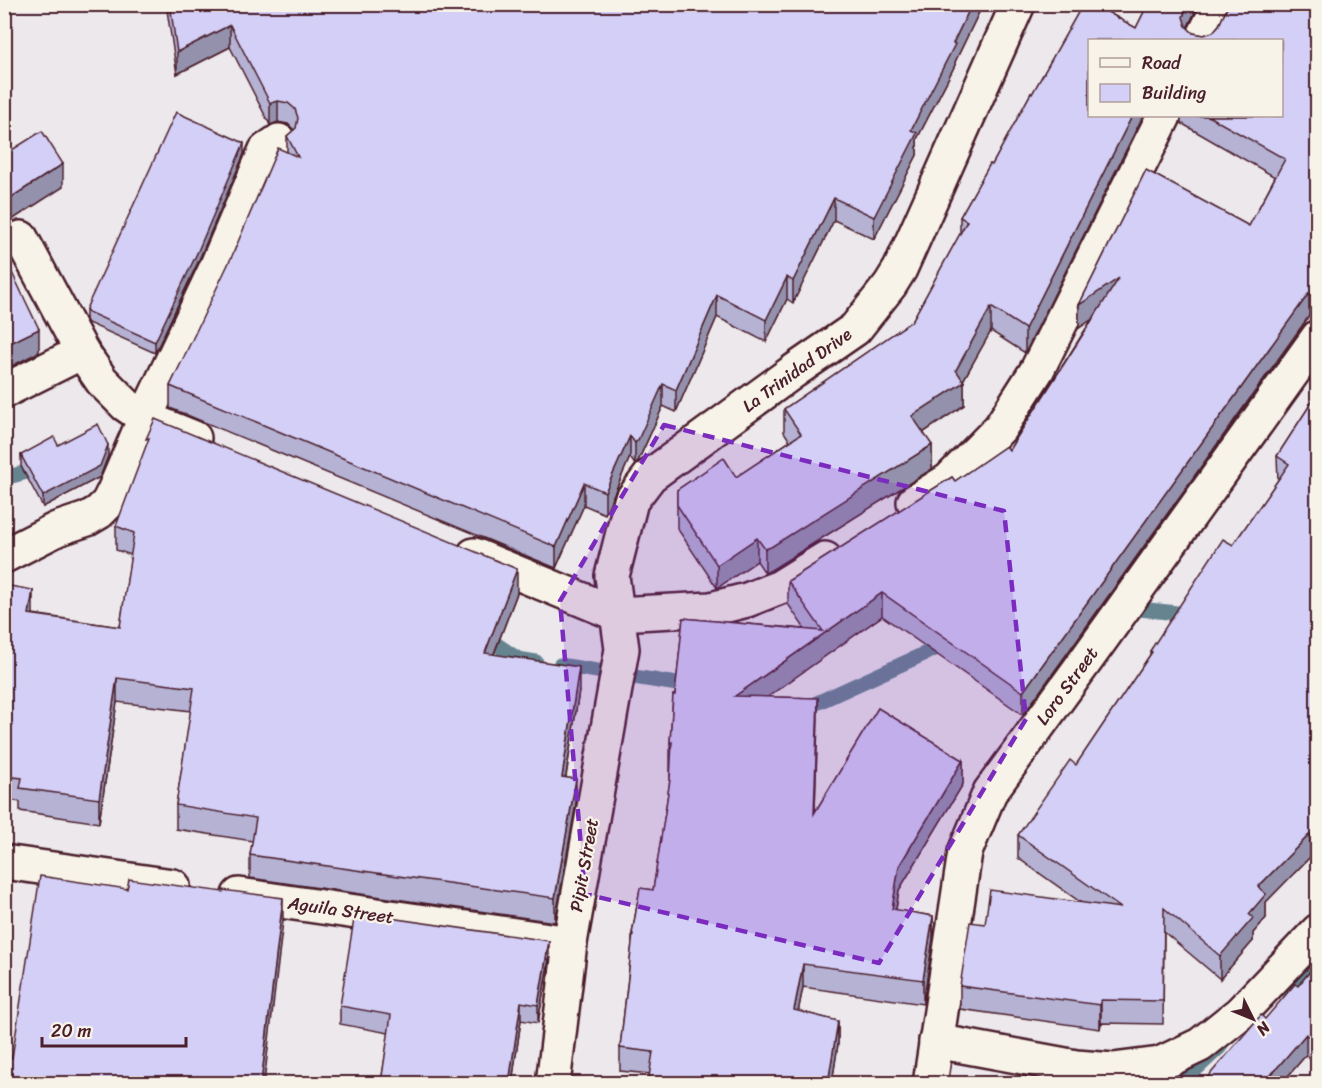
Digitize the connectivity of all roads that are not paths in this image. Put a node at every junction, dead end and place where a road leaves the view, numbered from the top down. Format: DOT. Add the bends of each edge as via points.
graph roads {
  1 [pos="1018,4"];
  2 [pos="1220,4"];
  3 [pos="1202,39"];
  4 [pos="1164,117"];
  5 [pos="279,141"];
  6 [pos="21,238"];
  7 [pos="1317,337"];
  8 [pos="82,352"];
  9 [pos="4,391"];
  10 [pos="146,418"];
  11 [pos="222,450"];
  12 [pos="889,518"];
  13 [pos="850,543"];
  14 [pos="453,546"];
  15 [pos="4,556"];
  16 [pos="617,614"];
  17 [pos="622,649"];
  18 [pos="4,862"];
  19 [pos="1317,931"];
  20 [pos="570,942"];
  21 [pos="936,1041"];
  22 [pos="553,1083"];
  23 [pos="930,1083"];
  1 -- 16 [label="street, La Trinidad Drive" via="890,285 855,328 650,476 632,501 612,576"];
  2 -- 3 [label="street"];
  4 -- 12 [label="street" via="1037,370 999,428 949,480"];
  5 -- 10 [label="street" via="266,150"];
  6 -- 8 [label="street"];
  7 -- 21 [label="street, Loro Street" via="990,792 965,852"];
  8 -- 9 [label="street"];
  8 -- 10 [label="street" via="102,381"];
  10 -- 11 [label="street"];
  10 -- 15 [label="street" via="114,491 99,512"];
  13 -- 16 [label="street" via="780,587 747,600 711,609"];
  14 -- 16 [label="street"];
  16 -- 17 [label="street, La Trinidad Drive"];
  17 -- 20 [label="street, Pipit Street"];
  18 -- 20 [label="street, Aguila Street"];
  19 -- 21 [label="street" via="1240,1013 1200,1045 1160,1064 1113,1070 1076,1067"];
  20 -- 22 [label="street, Pipit Street"];
  21 -- 23 [label="street, Loro Street"];
}
